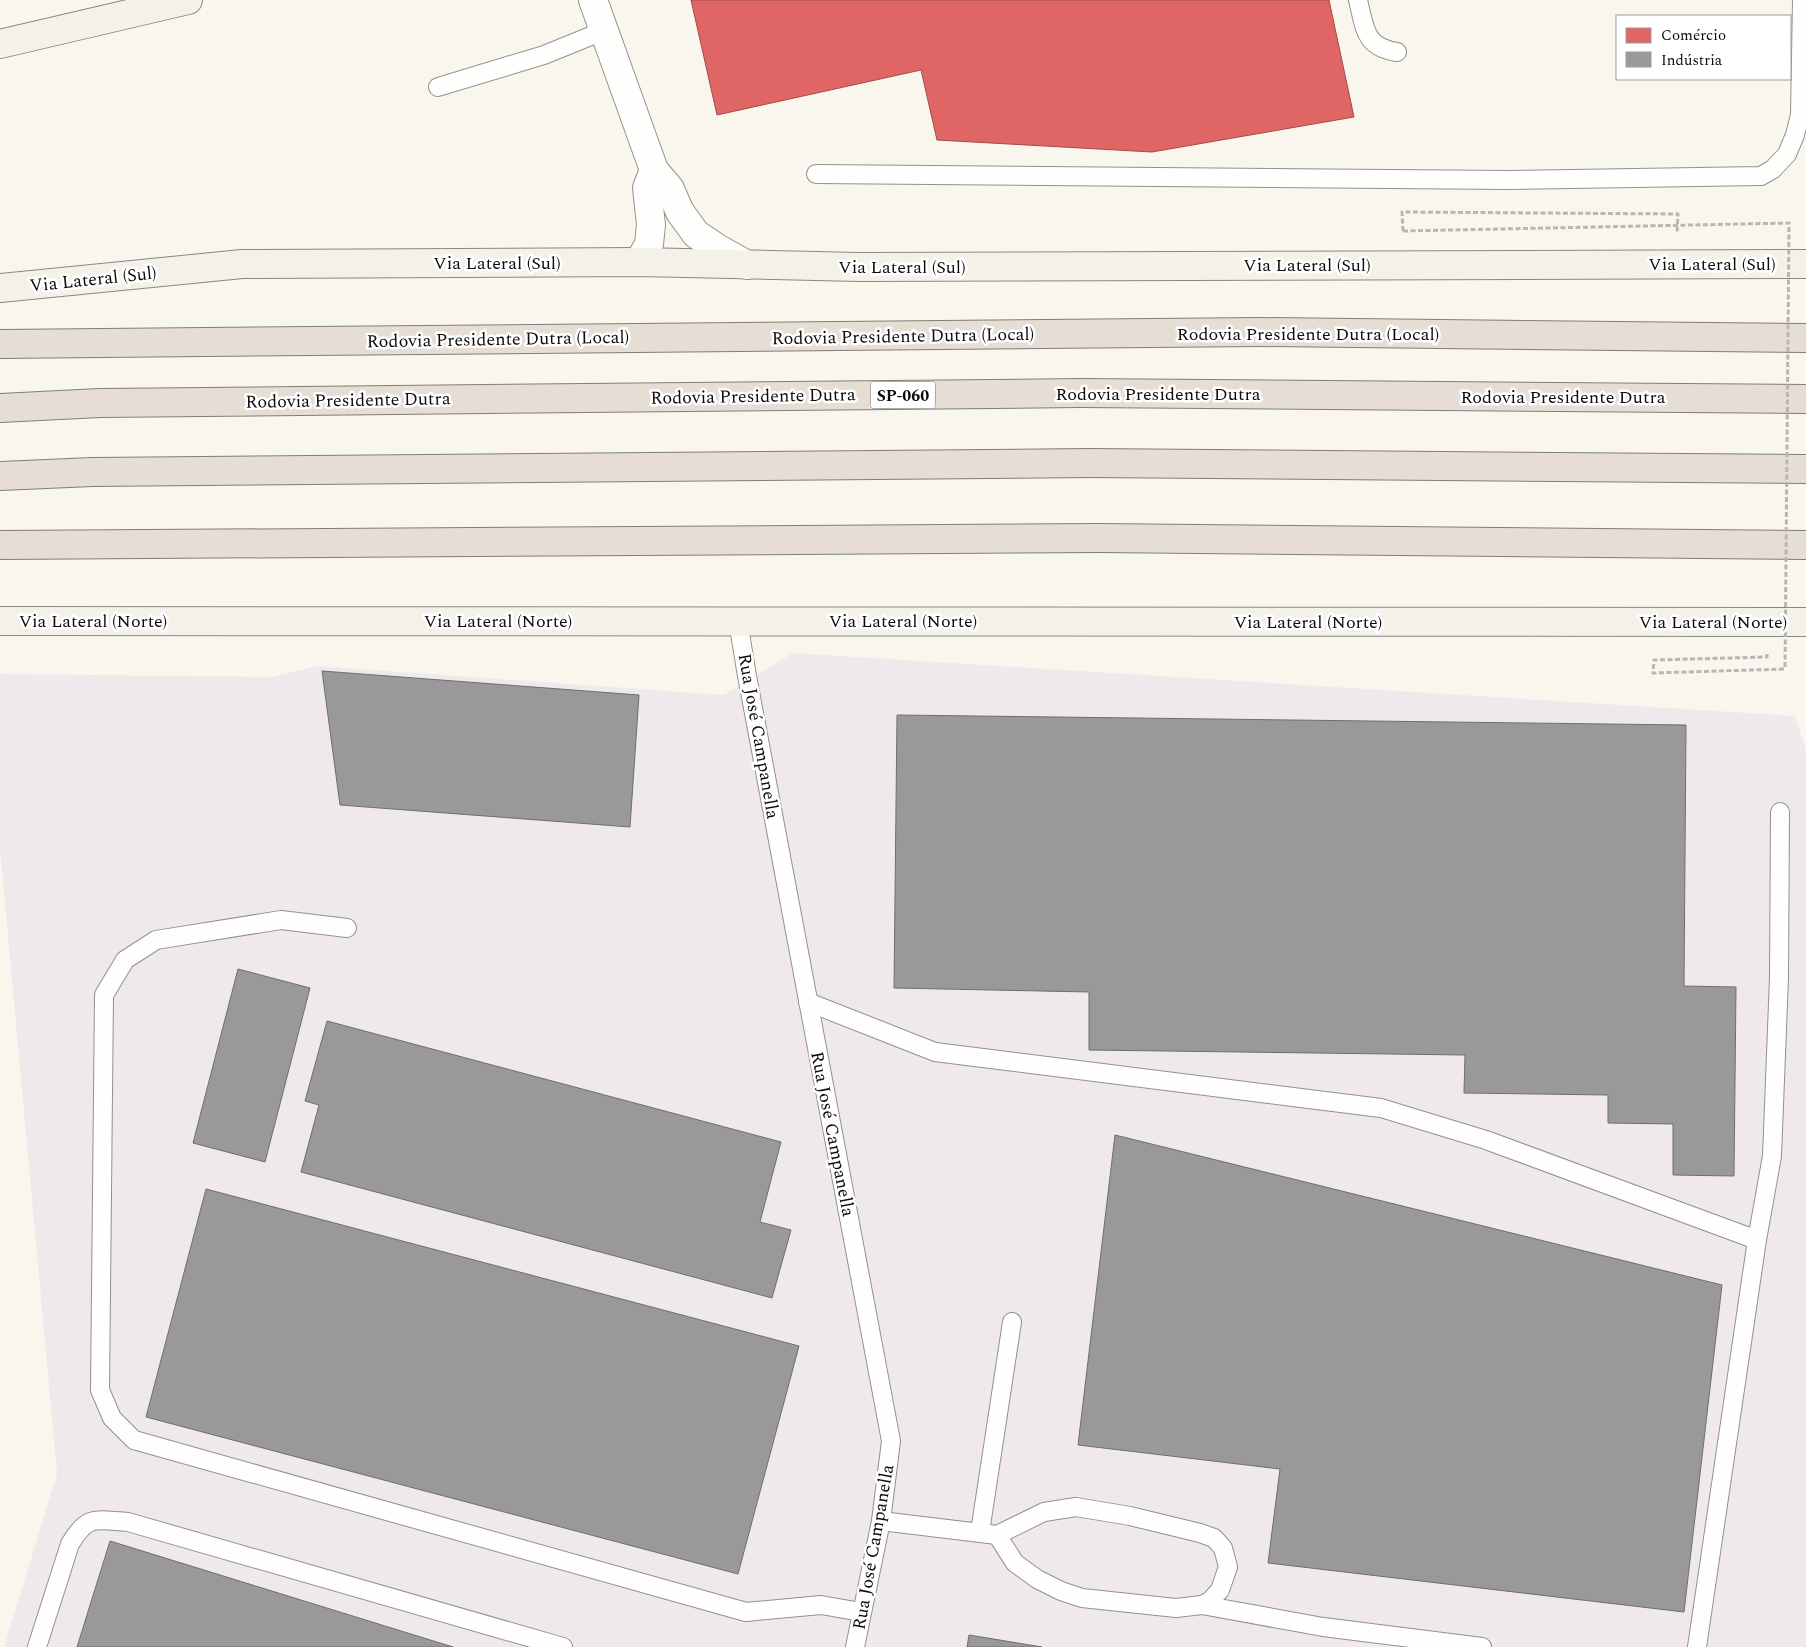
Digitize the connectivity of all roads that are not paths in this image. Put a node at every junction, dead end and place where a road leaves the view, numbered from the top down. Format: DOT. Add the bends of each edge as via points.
graph roads {
  1 [pos="188,0"];
  2 [pos="593,0"];
  3 [pos="1358,0"];
  4 [pos="1802,0"];
  5 [pos="603,31"];
  6 [pos="0,44"];
  7 [pos="1397,52"];
  8 [pos="438,87"];
  9 [pos="654,170"];
  10 [pos="816,174"];
  11 [pos="639,262"];
  12 [pos="1806,264"];
  13 [pos="748,266"];
  14 [pos="0,288"];
  15 [pos="1806,338"];
  16 [pos="0,344"];
  17 [pos="1806,399"];
  18 [pos="0,408"];
  19 [pos="1806,469"];
  20 [pos="0,476"];
  21 [pos="0,545"];
  22 [pos="1806,545"];
  23 [pos="34,620"];
  24 [pos="0,621"];
  25 [pos="738,621"];
  26 [pos="1806,622"];
  27 [pos="0,629"];
  28 [pos="1780,812"];
  29 [pos="347,928"];
  30 [pos="808,1002"];
  31 [pos="1757,1240"];
  32 [pos="1012,1322"];
  33 [pos="881,1521"];
  34 [pos="989,1534"];
  35 [pos="1202,1605"];
  36 [pos="862,1612"];
  37 [pos="37,1647"];
  38 [pos="563,1647"];
  39 [pos="855,1647"];
  40 [pos="1482,1647"];
  41 [pos="1697,1647"];
  1 -- 6 [label="main road"];
  2 -- 5 [label="street"];
  3 -- 7 [label="lane" via="1366,34 1383,50"];
  4 -- 10 [label="lane" via="1800,115 1787,154 1773,170 1761,176 1509,180"];
  5 -- 8 [label="lane" via="544,55"];
  5 -- 9 [label="street"];
  9 -- 11 [label="street" via="647,188 651,225 649,244"];
  9 -- 13 [label="street" via="670,189 680,212 696,234"];
  11 -- 13 [label="main road, Via Lateral (Sul)"];
  11 -- 14 [label="main road, Via Lateral (Sul)" via="242,264"];
  12 -- 13 [label="main road, Via Lateral (Sul)"];
  15 -- 16 [label="highway, Rodovia Presidente Dutra (Local)" via="1259,332"];
  17 -- 18 [label="highway, Rodovia Presidente Dutra / SP-060" via="1080,393 100,403"];
  19 -- 20 [label="highway" via="1089,463 122,471"];
  21 -- 22 [label="highway" via="1099,538"];
  23 -- 24 [label="main road, Via Lateral (Norte)"];
  23 -- 25 [label="main road, Via Lateral (Norte)"];
  23 -- 27 [label="main road"];
  25 -- 26 [label="main road, Via Lateral (Norte)"];
  25 -- 30 [label="lane, Rua José Campanella"];
  28 -- 31 [label="lane" via="1779,978 1772,1156"];
  29 -- 36 [label="lane" via="281,920 156,940 125,960 104,995 100,1390 112,1418 134,1440 746,1612 821,1605"];
  30 -- 31 [label="lane" via="935,1052 1381,1108 1486,1140"];
  30 -- 33 [label="lane, Rua José Campanella" via="891,1441"];
  31 -- 41 [label="lane"];
  32 -- 34 [label="lane"];
  33 -- 34 [label="lane"];
  33 -- 36 [label="lane, Rua José Campanella"];
  34 -- 35 [label="lane" via="1015,1563 1037,1580 1061,1591 1082,1598 1176,1608"];
  34 -- 35 [label="lane" via="1044,1512 1076,1507 1200,1533 1214,1538 1223,1548 1228,1567 1220,1590"];
  35 -- 40 [label="lane" via="1323,1627"];
  36 -- 39 [label="lane, Rua José Campanella"];
  37 -- 38 [label="lane" via="70,1544 88,1521 103,1520 128,1522"];
}
